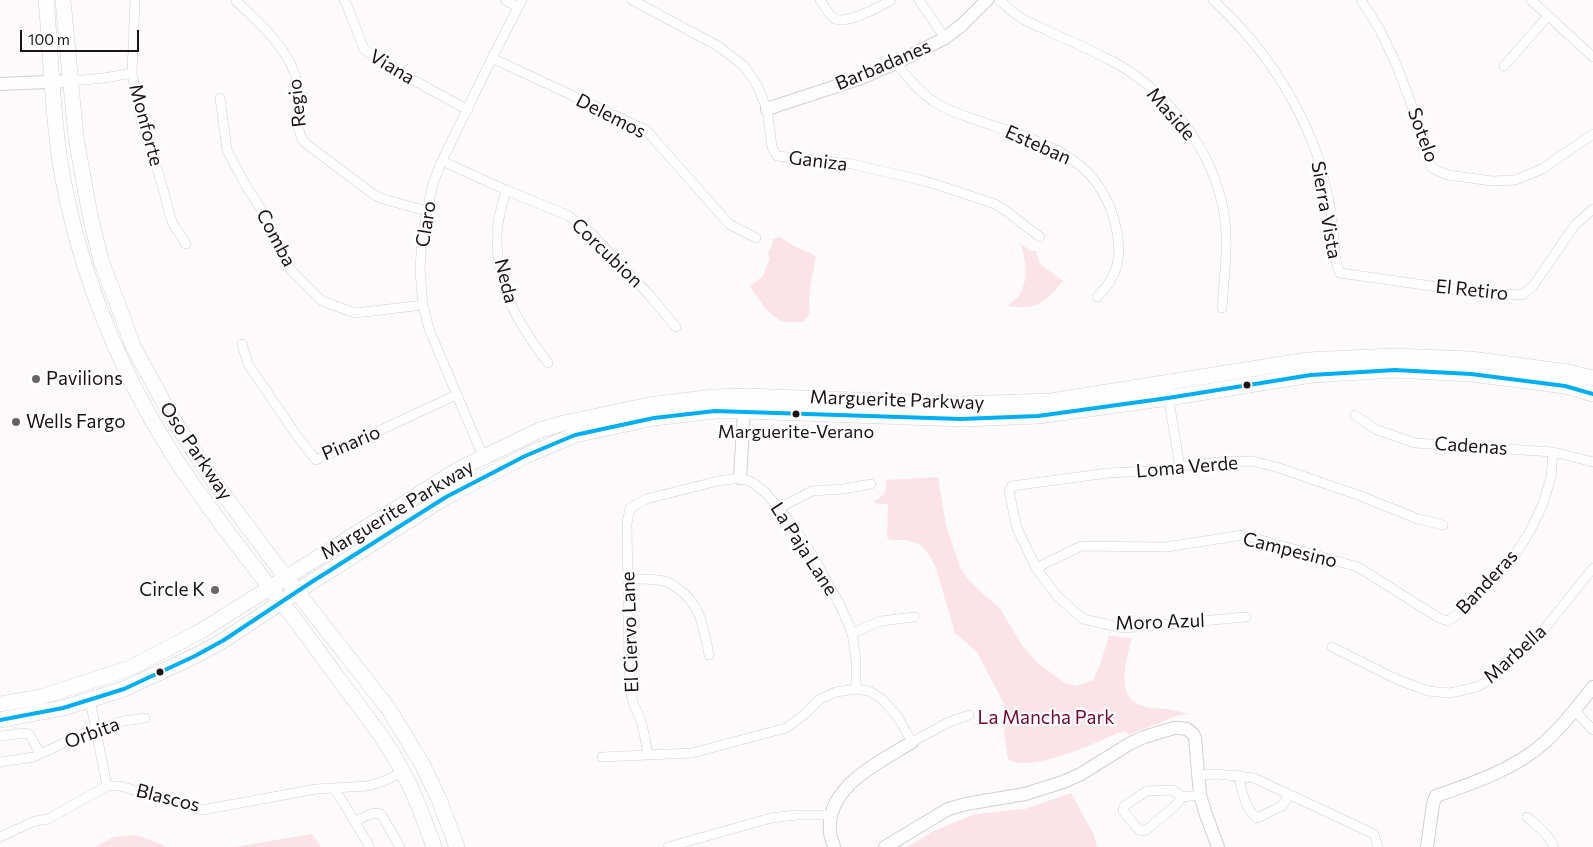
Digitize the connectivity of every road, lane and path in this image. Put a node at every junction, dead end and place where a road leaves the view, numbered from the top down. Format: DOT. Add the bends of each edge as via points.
graph roads {
  1 [pos="46,0"];
  2 [pos="63,0"];
  3 [pos="135,0"];
  4 [pos="344,0"];
  5 [pos="505,0"];
  6 [pos="632,0"];
  7 [pos="820,0"];
  8 [pos="891,0"];
  9 [pos="919,0"];
  10 [pos="987,0"];
  11 [pos="999,0"];
  12 [pos="1213,0"];
  13 [pos="1361,0"];
  14 [pos="1531,0"];
  15 [pos="236,2"];
  16 [pos="520,4"];
  17 [pos="1548,16"];
  18 [pos="946,38"];
  19 [pos="1593,57"];
  20 [pos="492,58"];
  21 [pos="896,63"];
  22 [pos="1504,66"];
  23 [pos="132,73"];
  24 [pos="70,81"];
  25 [pos="52,83"];
  26 [pos="0,84"];
  27 [pos="220,98"];
  28 [pos="767,109"];
  29 [pos="468,110"];
  30 [pos="1593,134"];
  31 [pos="442,161"];
  32 [pos="506,190"];
  33 [pos="1593,209"];
  34 [pos="427,211"];
  35 [pos="1040,237"];
  36 [pos="756,238"];
  37 [pos="186,244"];
  38 [pos="1340,273"];
  39 [pos="1097,297"];
  40 [pos="423,305"];
  41 [pos="1222,308"];
  42 [pos="676,327"];
  43 [pos="242,344"];
  44 [pos="548,363"];
  45 [pos="1593,378"];
  46 [pos="1167,390"];
  47 [pos="1593,394"];
  48 [pos="456,395"];
  49 [pos="744,411"];
  50 [pos="1355,416"];
  51 [pos="1553,452"];
  52 [pos="486,457"];
  53 [pos="1593,462"];
  54 [pos="1180,467"];
  55 [pos="740,478"];
  56 [pos="871,484"];
  57 [pos="1012,486"];
  58 [pos="778,508"];
  59 [pos="1443,525"];
  60 [pos="1036,568"];
  61 [pos="1593,568"];
  62 [pos="286,578"];
  63 [pos="628,579"];
  64 [pos="271,588"];
  65 [pos="297,591"];
  66 [pos="281,601"];
  67 [pos="914,617"];
  68 [pos="1246,617"];
  69 [pos="1444,621"];
  70 [pos="852,634"];
  71 [pos="1332,647"];
  72 [pos="709,655"];
  73 [pos="1593,687"];
  74 [pos="856,689"];
  75 [pos="90,700"];
  76 [pos="0,704"];
  77 [pos="1574,712"];
  78 [pos="969,715"];
  79 [pos="145,718"];
  80 [pos="0,720"];
  81 [pos="95,730"];
  82 [pos="1593,730"];
  83 [pos="0,736"];
  84 [pos="912,742"];
  85 [pos="40,754"];
  86 [pos="648,755"];
  87 [pos="602,757"];
  88 [pos="0,762"];
  89 [pos="403,772"];
  90 [pos="1198,775"];
  91 [pos="1239,775"];
  92 [pos="107,786"];
  93 [pos="335,789"];
  94 [pos="1289,795"];
  95 [pos="1200,796"];
  96 [pos="1182,798"];
  97 [pos="832,815"];
  98 [pos="1527,817"];
  99 [pos="355,821"];
  100 [pos="2,832"];
  101 [pos="1375,846"];
  102 [pos="370,847"];
  103 [pos="400,847"];
  104 [pos="434,847"];
  105 [pos="457,847"];
  106 [pos="668,847"];
  107 [pos="834,847"];
  108 [pos="885,847"];
  109 [pos="1218,847"];
  110 [pos="1426,847"];
  111 [pos="1554,847"];
  1 -- 25 [label="main road, Oso Parkway"];
  2 -- 24 [label="main road, Oso Parkway"];
  3 -- 23 [label="street, Monforte"];
  4 -- 29 [label="street, Viana" via="364,49 386,65"];
  5 -- 16 [label="street"];
  6 -- 28 [label="street, Ganiza" via="732,56 744,66 757,85"];
  7 -- 8 [label="street" via="833,18 842,20"];
  9 -- 18 [label="street"];
  10 -- 18 [label="street, Barbadanes"];
  11 -- 41 [label="street, Maside" via="1023,19 1114,62 1140,79 1180,119 1198,144 1215,181 1224,213 1226,245"];
  12 -- 38 [label="street, Sierra Vista" via="1245,31 1292,100 1319,162 1333,226 1335,261"];
  13 -- 30 [label="street, Sotelo" via="1397,66 1431,167 1448,175 1492,181 1515,180 1542,169"];
  14 -- 17 [label="street"];
  15 -- 34 [label="street, Regio" via="283,50 293,69 298,93 299,132 305,143 372,194"];
  16 -- 20 [label="street, Claro"];
  17 -- 19 [label="street"];
  17 -- 22 [label="street"];
  18 -- 21 [label="street, Barbadanes"];
  20 -- 29 [label="street, Claro"];
  20 -- 36 [label="street, Delemos" via="646,130 729,224"];
  21 -- 28 [label="street, Barbadanes"];
  21 -- 39 [label="street, Esteban" via="934,102 1057,150 1082,167 1099,186 1113,214 1119,244 1114,275 1108,287"];
  23 -- 24 [label="street"];
  23 -- 37 [label="street, Monforte" via="141,121 172,222"];
  24 -- 25 [label="street"];
  24 -- 62 [label="main road, Oso Parkway" via="76,138 94,234 134,348 194,452"];
  25 -- 26 [label="street"];
  25 -- 64 [label="main road, Oso Parkway" via="60,162 70,212 108,328 132,382 174,456"];
  27 -- 40 [label="street, Comba" via="227,150 292,270 322,300 355,314"];
  28 -- 35 [label="street, Ganiza" via="773,152 777,156 852,164 959,192 995,204"];
  29 -- 31 [label="street, Claro"];
  31 -- 32 [label="street, Corcubion"];
  31 -- 34 [label="street, Claro"];
  32 -- 42 [label="street, Corcubion" via="569,216 591,233"];
  32 -- 44 [label="street, Neda" via="496,240 500,274 511,307 527,336"];
  33 -- 38 [label="street, El Retiro" via="1575,225 1533,286 1522,295 1473,292"];
  34 -- 40 [label="street, Claro" via="420,271"];
  40 -- 48 [label="street, Claro" via="429,329"];
  43 -- 48 [label="street, Pinario" via="248,364 316,460"];
  45 -- 46 [label="main road, Marguerite Parkway" via="1471,359 1392,356 1308,360"];
  46 -- 47 [label="main road, Marguerite Parkway" via="1395,370 1471,374 1565,386"];
  46 -- 49 [label="main road, Marguerite Parkway" via="1038,416 961,419"];
  46 -- 52 [label="main road, Marguerite Parkway" via="1036,402 962,404 713,397 649,405 564,423 540,430"];
  46 -- 54 [label="street"];
  48 -- 52 [label="street, Claro"];
  49 -- 55 [label="street"];
  49 -- 65 [label="main road, Marguerite Parkway" via="654,418 575,435 525,456 446,498"];
  50 -- 51 [label="street, Cadenas" via="1375,429 1414,443"];
  51 -- 53 [label="street, Cadenas"];
  51 -- 69 [label="street, Banderas" via="1551,477 1543,504 1510,563 1453,619"];
  52 -- 62 [label="main road, Marguerite Parkway" via="459,469"];
  54 -- 57 [label="street, Loma Verde"];
  54 -- 59 [label="street, Loma Verde" via="1234,461 1262,463"];
  55 -- 58 [label="street, La Paja Lane" via="752,482 766,493"];
  55 -- 63 [label="street, El Ciervo Lane" via="646,499 630,508 627,523"];
  56 -- 58 [label="street" via="812,491"];
  57 -- 60 [label="street, Moro Azul" via="1009,492 1017,528"];
  58 -- 70 [label="street, La Paja Lane" via="814,558 842,607"];
  60 -- 68 [label="street, Moro Azul" via="1058,597 1083,620 1123,628"];
  60 -- 69 [label="street, Campesino" via="1082,546 1166,547 1243,535 1358,567"];
  61 -- 71 [label="street, Marbella" via="1545,628 1497,676 1470,689 1450,693 1411,686"];
  62 -- 64 [label="main road, Marguerite Parkway"];
  62 -- 65 [label="main road, Oso Parkway"];
  63 -- 72 [label="street" via="668,582 686,594 697,608"];
  63 -- 86 [label="street, El Ciervo Lane" via="631,694"];
  64 -- 66 [label="main road, Oso Parkway"];
  64 -- 76 [label="main road, Marguerite Parkway" via="201,631 130,668 41,697"];
  65 -- 66 [label="main road, Marguerite Parkway"];
  65 -- 105 [label="main road, Oso Parkway" via="388,708 422,764"];
  66 -- 75 [label="main road, Marguerite Parkway" via="195,656 124,689"];
  66 -- 89 [label="main road, Oso Parkway" via="387,745"];
  67 -- 70 [label="street" via="882,621"];
  70 -- 74 [label="street, La Paja Lane"];
  73 -- 77 [label="street"];
  74 -- 84 [label="street" via="869,691 882,699 897,716"];
  74 -- 86 [label="street" via="836,692 820,700 786,728 692,753"];
  75 -- 80 [label="main road, Marguerite Parkway"];
  75 -- 81 [label="street"];
  77 -- 82 [label="street"];
  77 -- 110 [label="street" via="1544,743 1516,762 1483,779 1436,796"];
  78 -- 84 [label="street"];
  79 -- 81 [label="street, Orbita"];
  81 -- 85 [label="street, Orbita"];
  81 -- 92 [label="street"];
  83 -- 85 [label="street, Orbita" via="30,735"];
  84 -- 97 [label="street" via="846,787 837,799"];
  85 -- 88 [label="street, Orbita"];
  86 -- 87 [label="street"];
  89 -- 93 [label="street, Blascos" via="368,786"];
  89 -- 104 [label="main road, Oso Parkway"];
  90 -- 91 [label="street"];
  90 -- 95 [label="street"];
  90 -- 108 [label="street" via="1193,734 1187,729 1174,728 1144,737 1081,774 1042,789 948,809"];
  91 -- 94 [label="street" via="1254,778"];
  91 -- 94 [label="street" via="1240,788 1257,818 1282,806"];
  92 -- 93 [label="street, Blascos" via="120,786 202,810 316,789"];
  92 -- 100 [label="street" via="48,819"];
  93 -- 99 [label="street"];
  94 -- 101 [label="street" via="1374,834"];
  95 -- 96 [label="street"];
  95 -- 109 [label="street"];
  96 -- 96 [label="street" via="1146,831 1139,830 1123,811 1124,806 1147,791 1173,790"];
  97 -- 106 [label="street" via="771,818"];
  97 -- 107 [label="street" via="830,833"];
  98 -- 111 [label="street" via="1544,832"];
  99 -- 102 [label="street"];
  99 -- 103 [label="street" via="373,813 381,814"];
}
